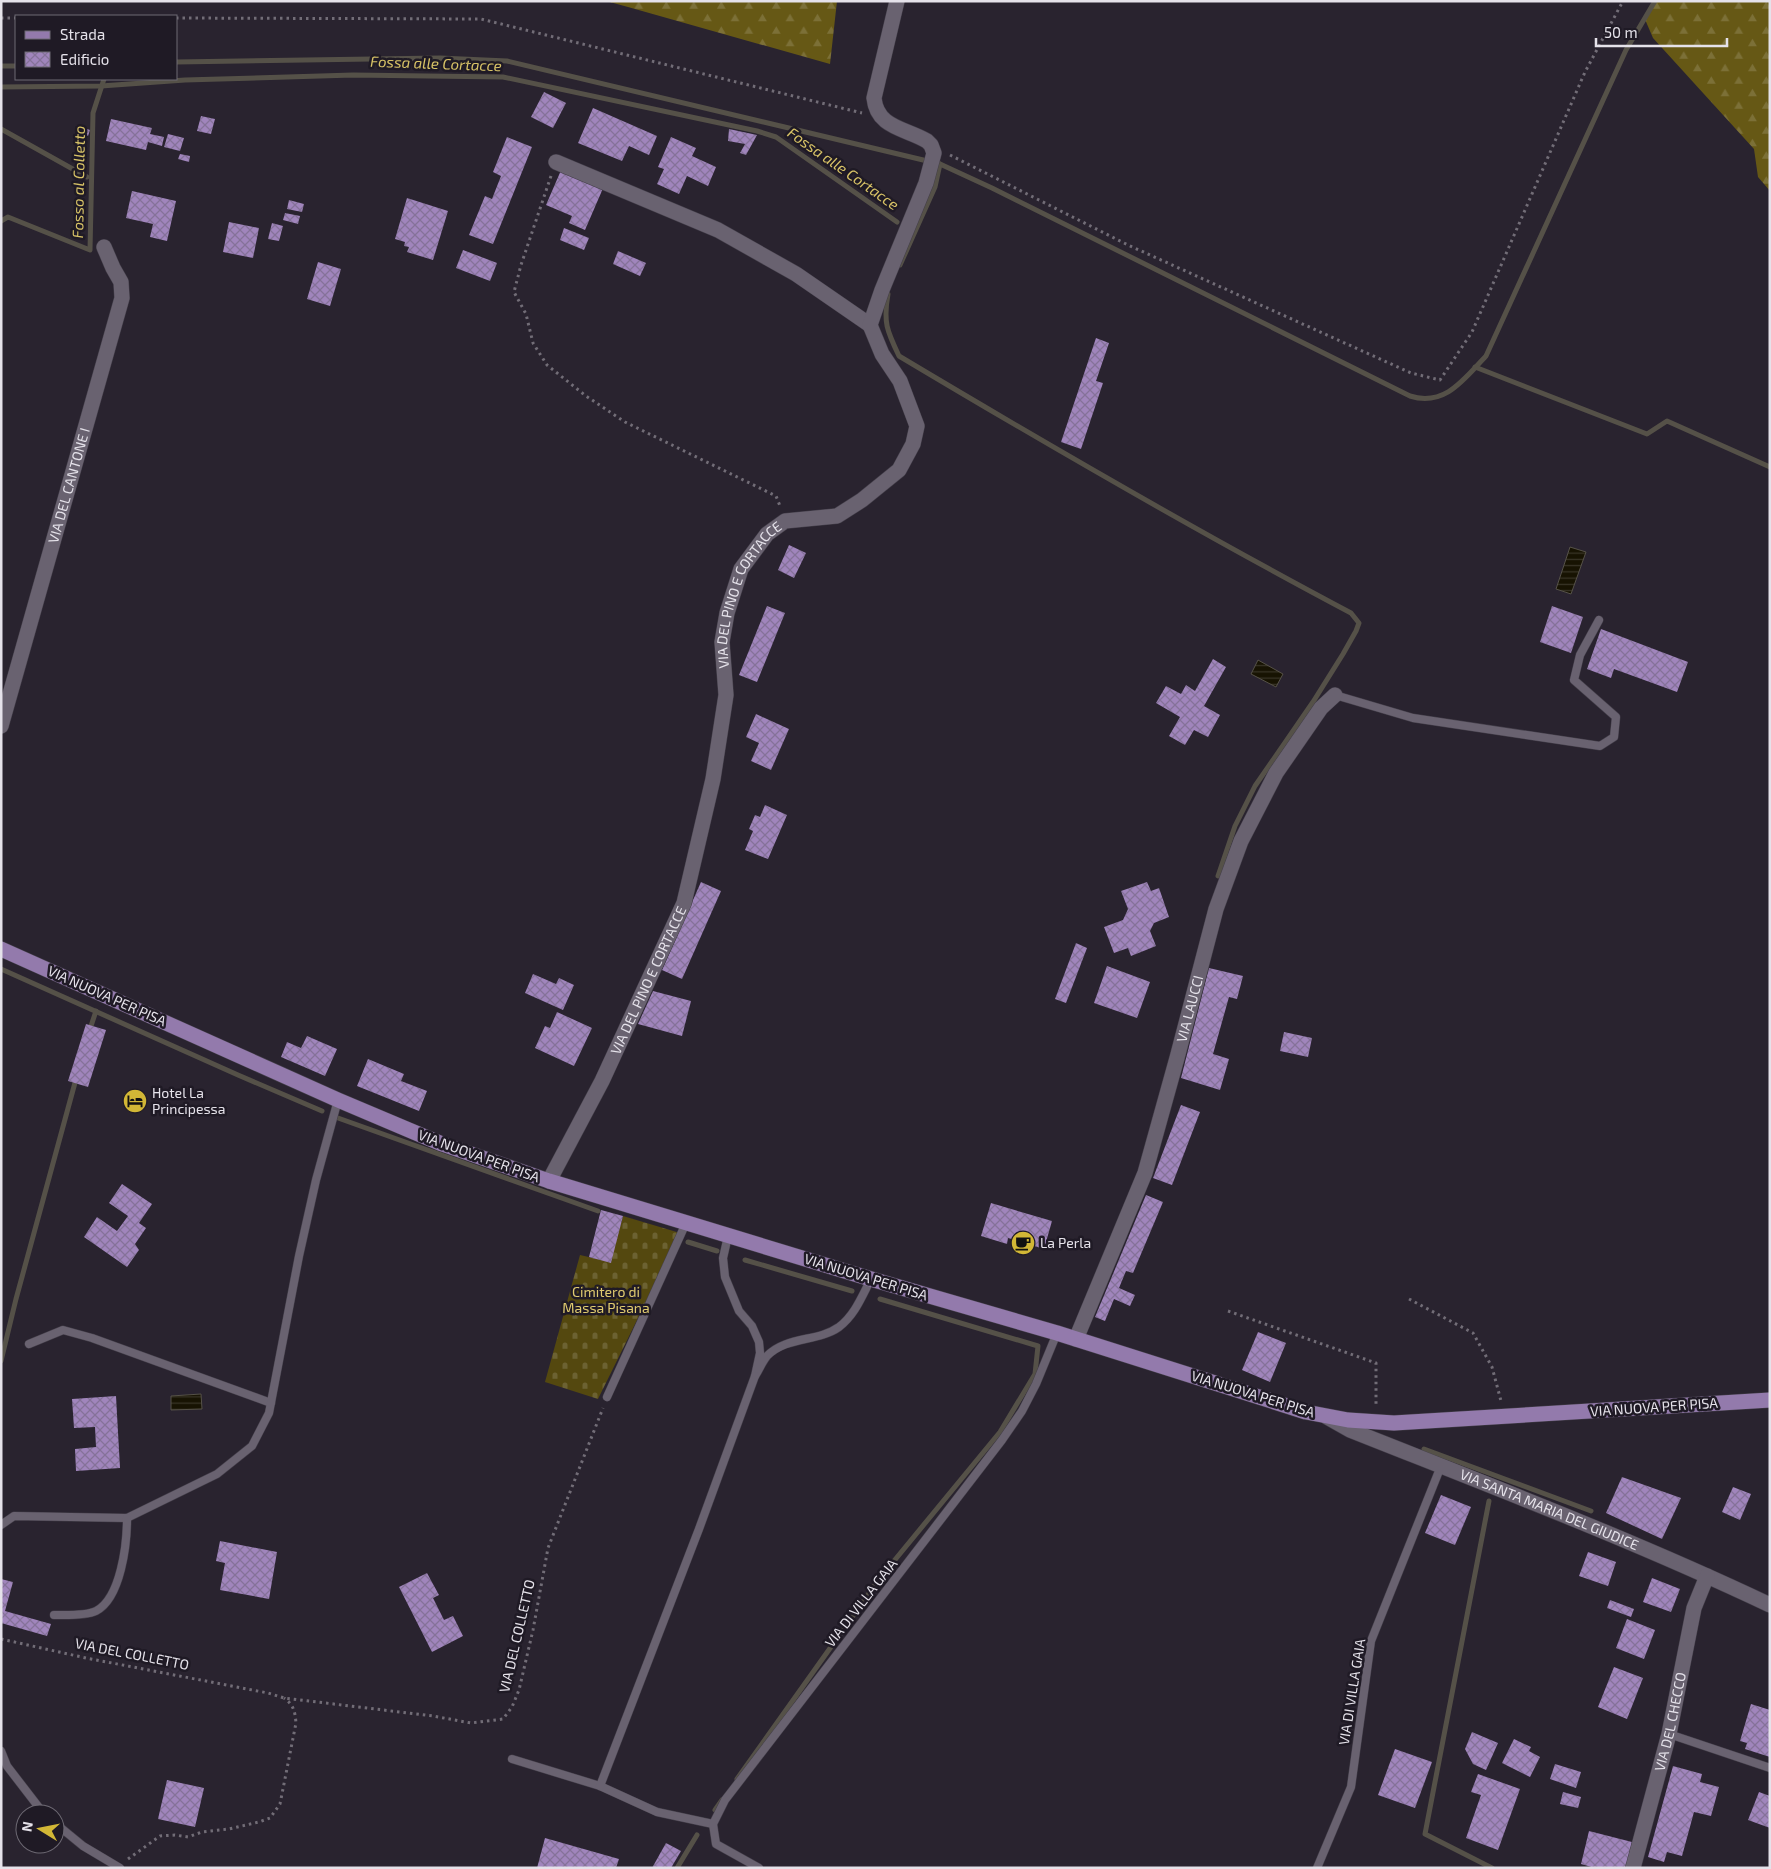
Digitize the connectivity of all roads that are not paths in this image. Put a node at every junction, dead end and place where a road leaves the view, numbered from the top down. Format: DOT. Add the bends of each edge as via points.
graph roads {
  1 [pos="897,1"];
  2 [pos="556,162"];
  3 [pos="104,247"];
  4 [pos="870,325"];
  5 [pos="1599,620"];
  6 [pos="1335,694"];
  7 [pos="1,726"];
  8 [pos="1,948"];
  9 [pos="338,1100"];
  10 [pos="549,1181"];
  11 [pos="686,1223"];
  12 [pos="728,1236"];
  13 [pos="871,1279"];
  14 [pos="1057,1333"];
  15 [pos="1076,1339"];
  16 [pos="29,1344"];
  17 [pos="755,1376"];
  18 [pos="607,1397"];
  19 [pos="1770,1400"];
  20 [pos="271,1403"];
  21 [pos="1327,1417"];
  22 [pos="1441,1466"];
  23 [pos="127,1518"];
  24 [pos="1,1525"];
  25 [pos="1707,1576"];
  26 [pos="1770,1605"];
  27 [pos="54,1615"];
  28 [pos="1669,1734"];
  29 [pos="1,1751"];
  30 [pos="512,1759"];
  31 [pos="1770,1768"];
  32 [pos="600,1786"];
  33 [pos="36,1804"];
  34 [pos="713,1824"];
  35 [pos="65,1831"];
  36 [pos="119,1867"];
  37 [pos="759,1868"];
  38 [pos="1317,1868"];
  39 [pos="1633,1868"];
  1 -- 4 [label="street" via="874,98 875,108 880,117 891,125 920,137 932,155 926,183"];
  2 -- 4 [label="street" via="718,230 796,274"];
  3 -- 7 [label="street, VIA DEL CANTONE I" via="121,282 122,298"];
  4 -- 10 [label="street, VIA DEL PINO E CORTACCE" via="882,354 900,381 917,426 913,444 899,470 862,500 837,516 785,521 767,534 740,569 722,642 726,695 713,779 684,903 602,1081"];
  5 -- 6 [label="lane" via="1580,655 1574,680 1616,717 1614,737 1600,746 1414,718"];
  6 -- 15 [label="street, VIA LAUCCI" via="1321,708 1276,773 1241,841 1216,910 1145,1173"];
  8 -- 9 [label="main road, VIA NUOVA PER PISA"];
  9 -- 10 [label="main road, VIA NUOVA PER PISA" via="442,1144"];
  9 -- 20 [label="lane" via="299,1256"];
  10 -- 11 [label="main road, VIA NUOVA PER PISA"];
  11 -- 12 [label="main road, VIA NUOVA PER PISA"];
  11 -- 18 [label="lane"];
  12 -- 13 [label="main road, VIA NUOVA PER PISA"];
  12 -- 17 [label="lane" via="723,1258 725,1277 739,1311 752,1326 759,1342"];
  13 -- 14 [label="main road, VIA NUOVA PER PISA"];
  13 -- 17 [label="lane" via="854,1312 837,1328 779,1348 767,1356"];
  14 -- 15 [label="main road, VIA NUOVA PER PISA"];
  14 -- 34 [label="lane, VIA DI VILLA GAIA" via="1036,1384 1007,1433 725,1800"];
  15 -- 21 [label="main road, VIA NUOVA PER PISA"];
  16 -- 20 [label="lane" via="63,1330"];
  17 -- 32 [label="lane"];
  19 -- 21 [label="main road, VIA NUOVA PER PISA" via="1375,1422"];
  20 -- 23 [label="lane" via="252,1446 217,1474"];
  21 -- 22 [label="street, VIA SANTA MARIA DEL GIUDICE" via="1350,1430"];
  22 -- 25 [label="street, VIA SANTA MARIA DEL GIUDICE"];
  22 -- 38 [label="lane, VIA DI VILLA GAIA" via="1371,1641 1351,1787"];
  23 -- 24 [label="lane" via="14,1516"];
  23 -- 27 [label="lane" via="122,1564 108,1600 96,1611"];
  25 -- 26 [label="street, VIA SANTA MARIA DEL GIUDICE"];
  25 -- 28 [label="street, VIA DEL CHECCO" via="1694,1608"];
  28 -- 31 [label="lane"];
  28 -- 39 [label="street, VIA DEL CHECCO"];
  29 -- 33 [label="lane" via="7,1766"];
  30 -- 32 [label="lane"];
  32 -- 34 [label="lane" via="657,1812"];
  34 -- 37 [label="lane" via="716,1844"];
  35 -- 36 [label="lane"];
}
